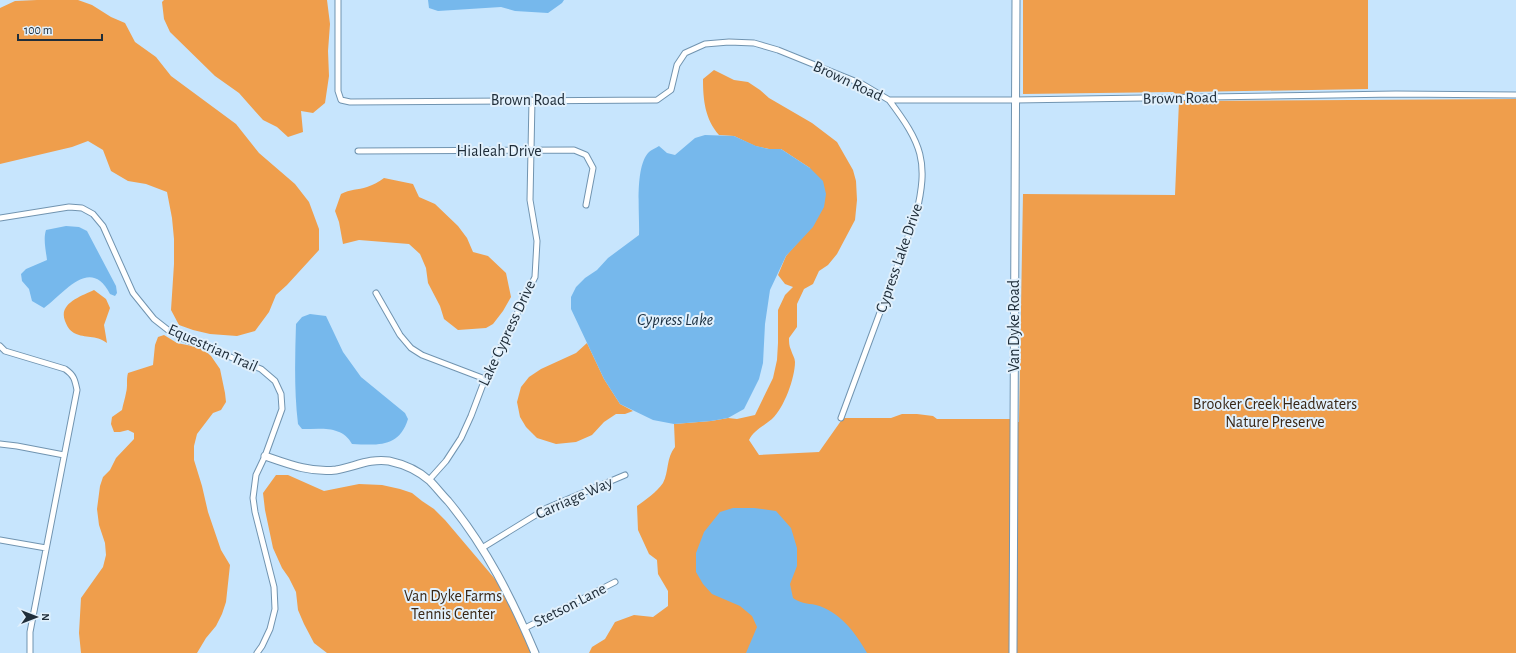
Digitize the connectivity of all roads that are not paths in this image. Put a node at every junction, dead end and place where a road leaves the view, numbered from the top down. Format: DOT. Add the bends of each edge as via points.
graph roads {
  1 [pos="338,0"];
  2 [pos="1016,0"];
  3 [pos="1516,95"];
  4 [pos="532,100"];
  5 [pos="889,100"];
  6 [pos="1015,100"];
  7 [pos="532,150"];
  8 [pos="358,152"];
  9 [pos="586,205"];
  10 [pos="0,218"];
  11 [pos="376,293"];
  12 [pos="0,346"];
  13 [pos="485,379"];
  14 [pos="841,418"];
  15 [pos="0,444"];
  16 [pos="64,455"];
  17 [pos="265,456"];
  18 [pos="625,475"];
  19 [pos="430,480"];
  20 [pos="0,540"];
  21 [pos="46,548"];
  22 [pos="482,548"];
  23 [pos="615,582"];
  24 [pos="525,628"];
  25 [pos="30,653"];
  26 [pos="257,653"];
  27 [pos="535,653"];
  28 [pos="1013,653"];
  1 -- 4 [label="street, Brown Road" via="338,91 341,100"];
  2 -- 6 [label="main road, Van Dyke Road"];
  3 -- 6 [label="street, Brown Road" via="1396,94"];
  4 -- 5 [label="street, Brown Road" via="657,100 671,90 676,65 685,53 705,44 729,42 754,43 778,50 862,84"];
  4 -- 7 [label="street, Lake Cypress Drive"];
  5 -- 6 [label="street, Brown Road"];
  5 -- 14 [label="street, Cypress Lake Drive" via="908,127 920,153 923,167 921,194 916,215"];
  6 -- 28 [label="main road, Van Dyke Road"];
  7 -- 8 [label="street, Hialeah Drive"];
  7 -- 9 [label="street, Hialeah Drive" via="574,150 586,155 593,168"];
  7 -- 13 [label="street, Lake Cypress Drive" via="530,200 537,241 535,277"];
  10 -- 17 [label="street, Equestrian Trail" via="69,207 82,208 93,214 103,226 133,293 154,319 184,339 261,369 275,381 281,394 282,409"];
  11 -- 13 [label="street" via="400,335 411,348 422,355"];
  12 -- 16 [label="street" via="5,351 65,369 75,379 77,390"];
  13 -- 19 [label="street, Lake Cypress Drive" via="461,438"];
  15 -- 16 [label="street"];
  16 -- 21 [label="street"];
  17 -- 19 [label="main road" via="315,471 336,470 367,461 389,461 411,468"];
  17 -- 26 [label="street, Equestrian Trail" via="256,475 253,498 274,587 275,609 270,629"];
  18 -- 22 [label="street, Carriage Way" via="547,508"];
  19 -- 22 [label="main road" via="458,513"];
  20 -- 21 [label="street"];
  21 -- 25 [label="street" via="30,632"];
  22 -- 24 [label="main road" via="506,588"];
  23 -- 24 [label="street, Stetson Lane"];
  24 -- 27 [label="main road"];
}
